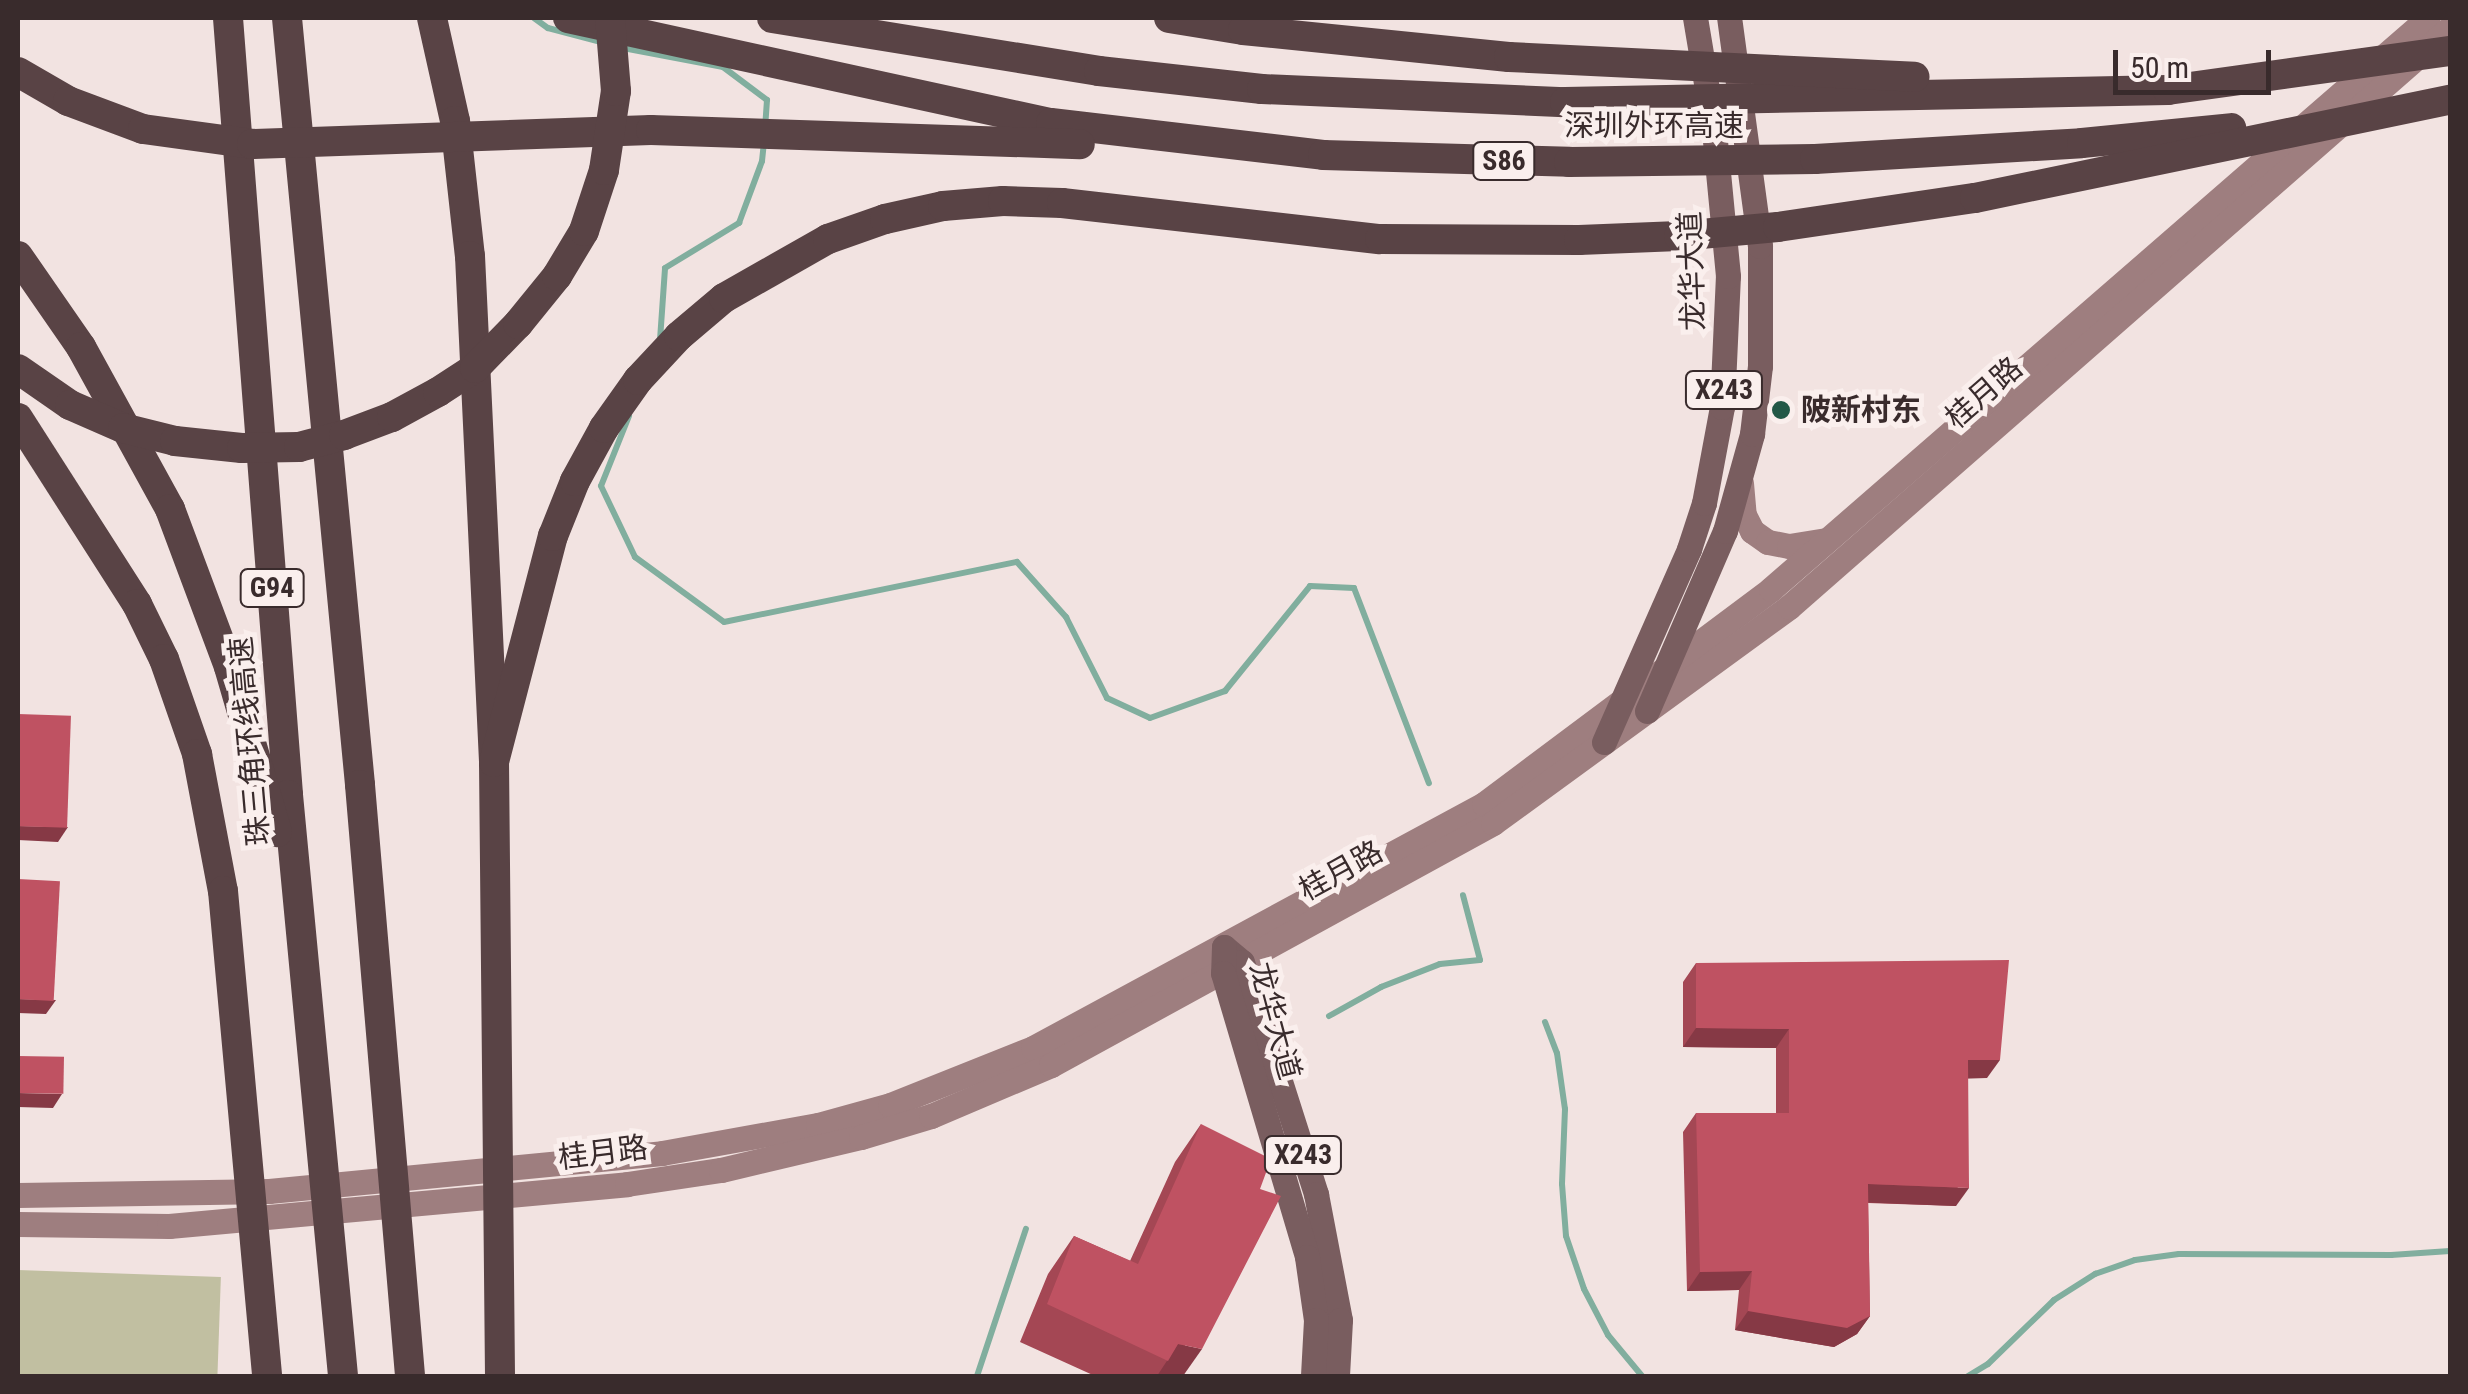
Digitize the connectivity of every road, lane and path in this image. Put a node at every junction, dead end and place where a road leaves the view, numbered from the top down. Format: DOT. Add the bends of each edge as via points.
graph roads {
  1 [pos="228,18"];
  2 [pos="286,18"];
  3 [pos="432,18"];
  4 [pos="568,18"];
  5 [pos="610,18"];
  6 [pos="772,18"];
  7 [pos="1169,18"];
  8 [pos="1695,18"];
  9 [pos="1728,18"];
  10 [pos="2428,18"];
  11 [pos="2450,28"];
  12 [pos="2450,51"];
  13 [pos="18,72"];
  14 [pos="2168,90"];
  15 [pos="2450,99"];
  16 [pos="1323,155"];
  17 [pos="18,256"];
  18 [pos="18,368"];
  19 [pos="474,368"];
  20 [pos="18,418"];
  21 [pos="1741,483"];
  22 [pos="1830,538"];
  23 [pos="1666,668"];
  24 [pos="1622,701"];
  25 [pos="1647,711"];
  26 [pos="1604,742"];
  27 [pos="494,762"];
  28 [pos="1230,961"];
  29 [pos="308,985"];
  30 [pos="18,1195"];
  31 [pos="18,1224"];
  32 [pos="267,1376"];
  33 [pos="343,1376"];
  34 [pos="410,1376"];
  35 [pos="500,1376"];
  36 [pos="1313,1376"];
  37 [pos="1337,1376"];
  1 -- 29 [label="highway, 珠三角环线高速 / G94"];
  2 -- 34 [label="highway, G94"];
  3 -- 19 [label="highway" via="455,120"];
  4 -- 16 [label="highway, 深圳外环高速 / S86" via="1051,123"];
  5 -- 19 [label="highway" via="616,91 604,170 584,232 548,288"];
  6 -- 14 [label="highway, 深圳外环高速 / S86" via="1099,71 1412,96 1564,102"];
  7 -- 14 [label="highway" via="1509,57"];
  8 -- 24 [label="main road, 龙华大道 / X243" via="1728,276 1722,406 1689,549"];
  9 -- 21 [label="main road, X243" via="1760,246 1760,366"];
  10 -- 22 [label="main road, 桂月路"];
  11 -- 25 [label="main road, 桂月路" via="1788,607"];
  12 -- 14 [label="highway, 深圳外环高速 / S86"];
  13 -- 16 [label="highway" via="68,101 143,130 252,144 719,131"];
  15 -- 16 [label="highway, 深圳外环高速 / S86" via="2215,130 1930,154 1587,162"];
  15 -- 27 [label="highway" via="1975,198 1679,236 1380,239 1003,201 885,219 810,248 724,298 679,336 604,428 553,536"];
  17 -- 29 [label="highway" via="110,396 191,560 258,758"];
  18 -- 19 [label="highway" via="70,406 123,428 242,448 299,446 344,435 392,418"];
  19 -- 27 [label="highway"];
  20 -- 32 [label="highway" via="137,604 197,754 223,891"];
  21 -- 22 [label="main road" via="1744,515 1768,542 1789,546"];
  21 -- 23 [label="main road, X243"];
  22 -- 23 [label="main road, 桂月路"];
  23 -- 24 [label="main road, 桂月路"];
  23 -- 25 [label="main road, X243"];
  24 -- 26 [label="main road, 龙华大道 / X243"];
  24 -- 28 [label="main road, 桂月路" via="1484,804"];
  25 -- 26 [label="main road, 桂月路"];
  26 -- 28 [label="main road, 桂月路" via="1493,823"];
  27 -- 35 [label="highway"];
  28 -- 30 [label="main road, 桂月路" via="966,1077 890,1105 748,1140 581,1164 269,1191"];
  28 -- 31 [label="main road, 桂月路" via="1113,1034 991,1092 798,1154 627,1184 290,1217 169,1226"];
  28 -- 36 [label="main road, 龙华大道 / X243" via="1307,1257 1316,1320"];
  28 -- 37 [label="main road, 龙华大道 / X243" via="1316,1194 1340,1320"];
  29 -- 33 [label="highway, 珠三角环线高速 / G94"];
}
